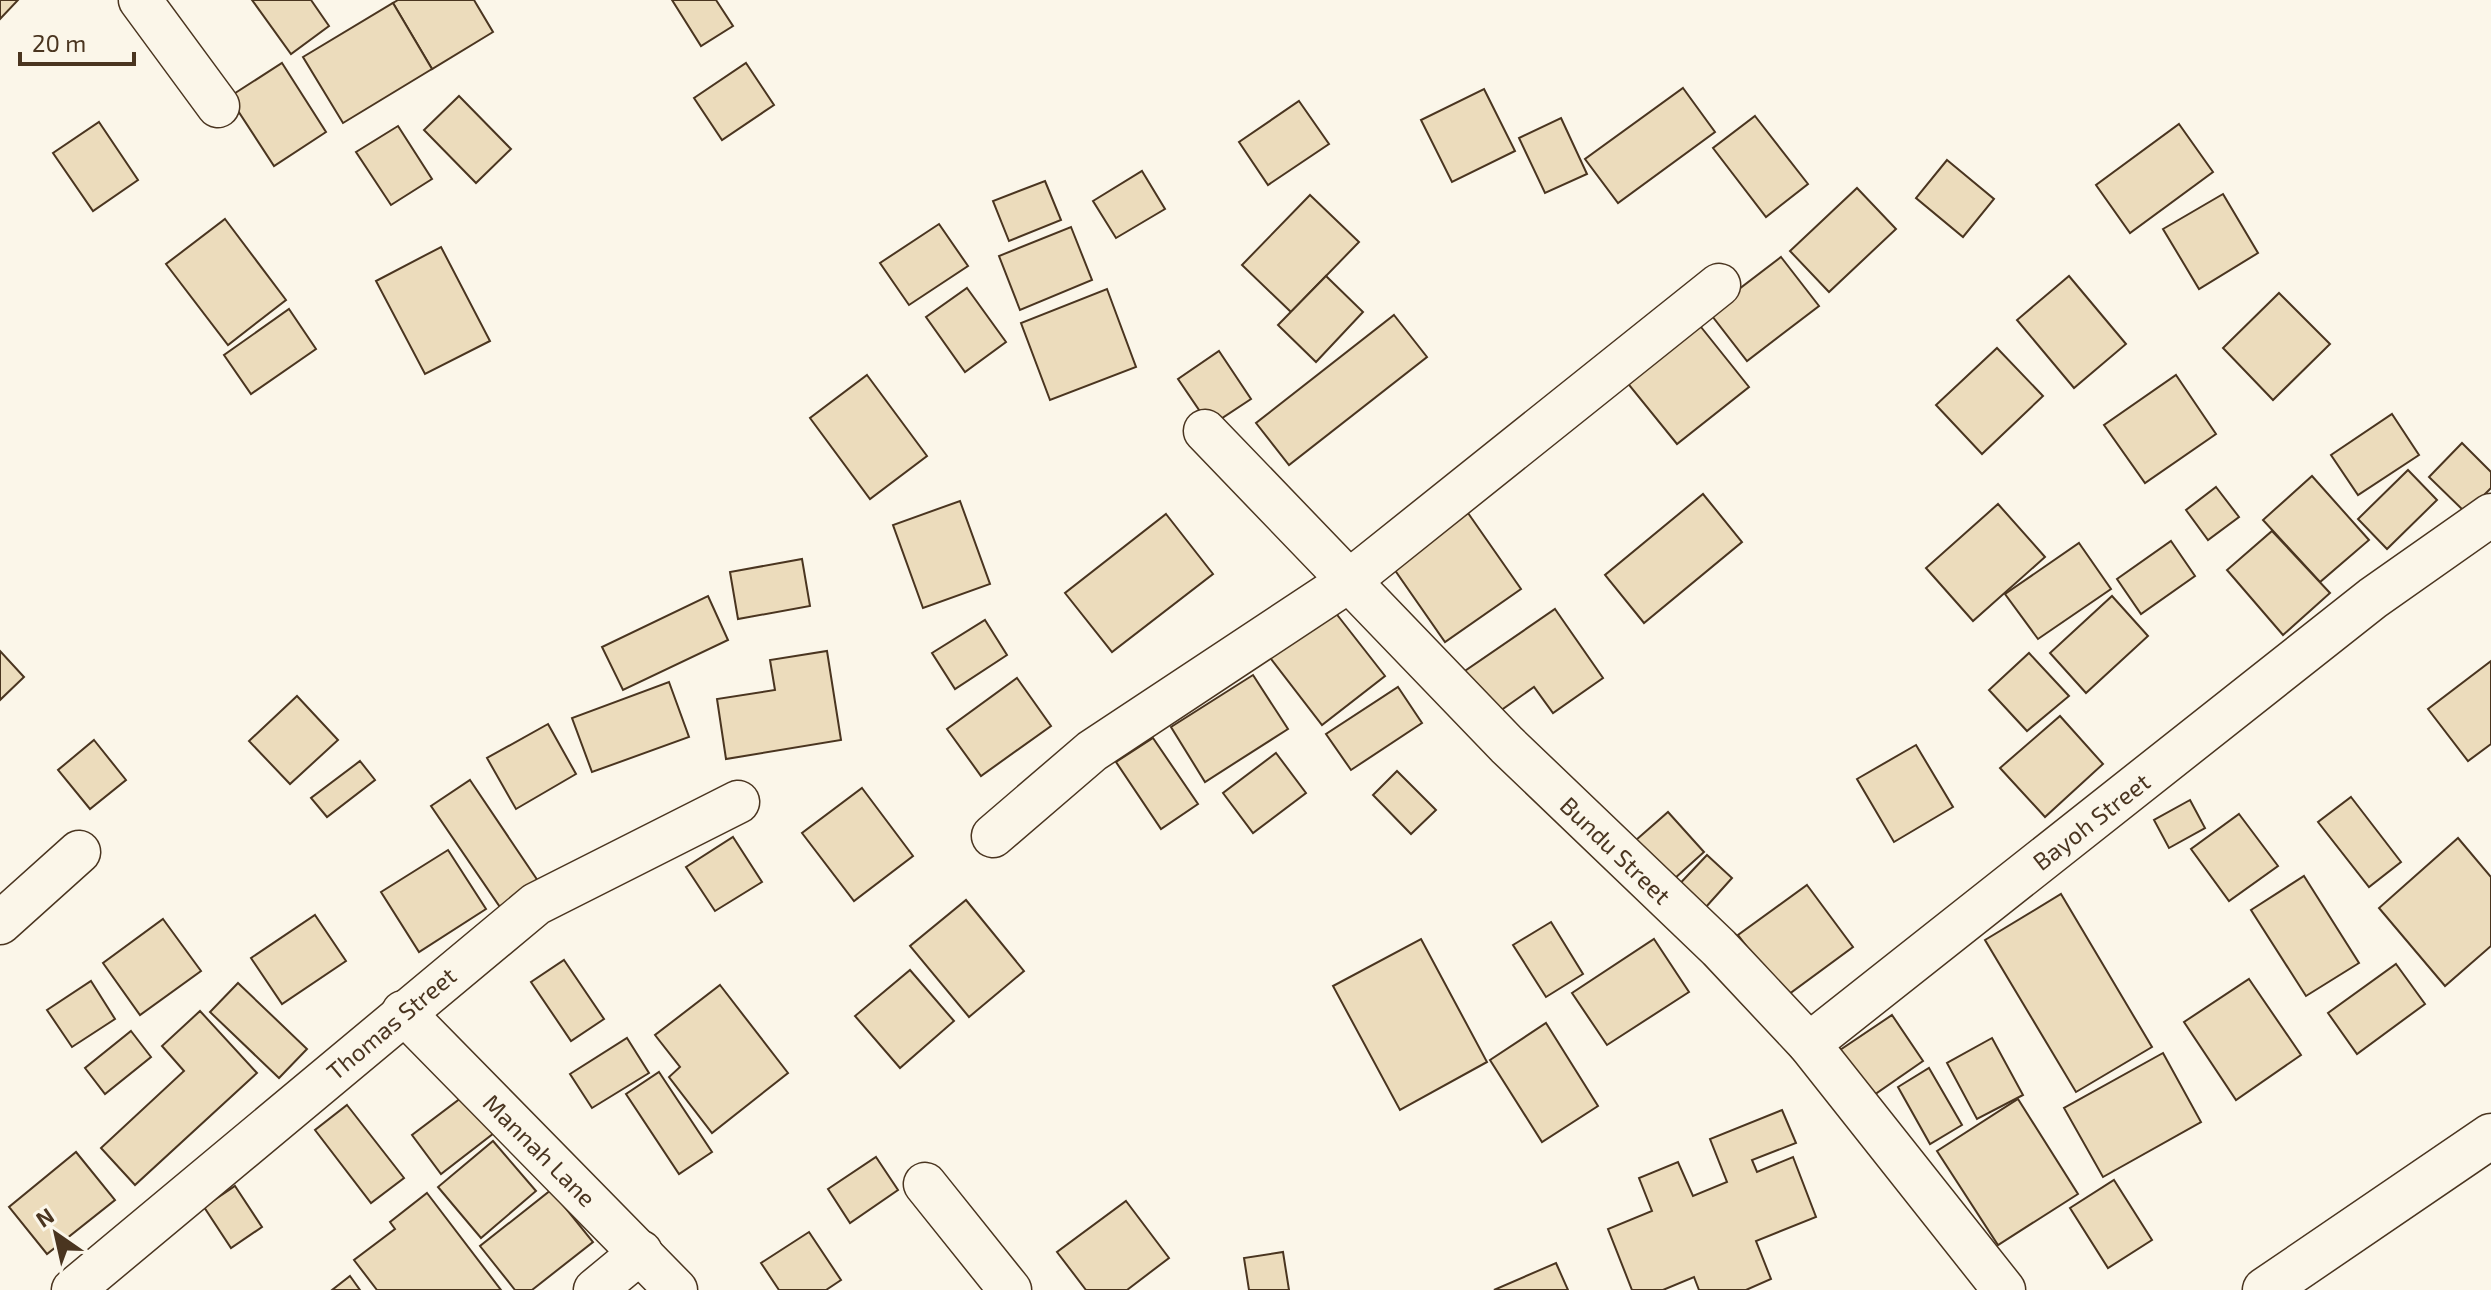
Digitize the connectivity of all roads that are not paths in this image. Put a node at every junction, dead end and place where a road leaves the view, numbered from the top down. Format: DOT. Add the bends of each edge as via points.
graph roads {
  1 [pos="140,0"];
  2 [pos="218,106"];
  3 [pos="1719,285"];
  4 [pos="1205,431"];
  5 [pos="2491,515"];
  6 [pos="1349,581"];
  7 [pos="738,802"];
  8 [pos="993,836"];
  9 [pos="79,852"];
  10 [pos="0,923"];
  11 [pos="403,1012"];
  12 [pos="1809,1044"];
  13 [pos="2491,1136"];
  14 [pos="925,1184"];
  15 [pos="641,1252"];
  16 [pos="73,1290"];
  17 [pos="595,1290"];
  18 [pos="676,1290"];
  19 [pos="1010,1290"];
  20 [pos="2004,1290"];
  21 [pos="2265,1290"];
  1 -- 2 [label="street"];
  3 -- 6 [label="street"];
  4 -- 6 [label="street, Bundu Street"];
  5 -- 12 [label="street, Bayoh Street" via="2373,598"];
  6 -- 8 [label="street" via="1092,751"];
  6 -- 12 [label="street, Bundu Street"];
  7 -- 11 [label="street, Thomas Street" via="536,904"];
  9 -- 10 [label="street"];
  11 -- 15 [label="street, Mannah Lane"];
  11 -- 16 [label="street, Thomas Street"];
  12 -- 20 [label="street, Bundu Street"];
  13 -- 21 [label="highway"];
  14 -- 19 [label="street"];
  15 -- 17 [label="street"];
  15 -- 18 [label="street, Mannah Lane"];
}
